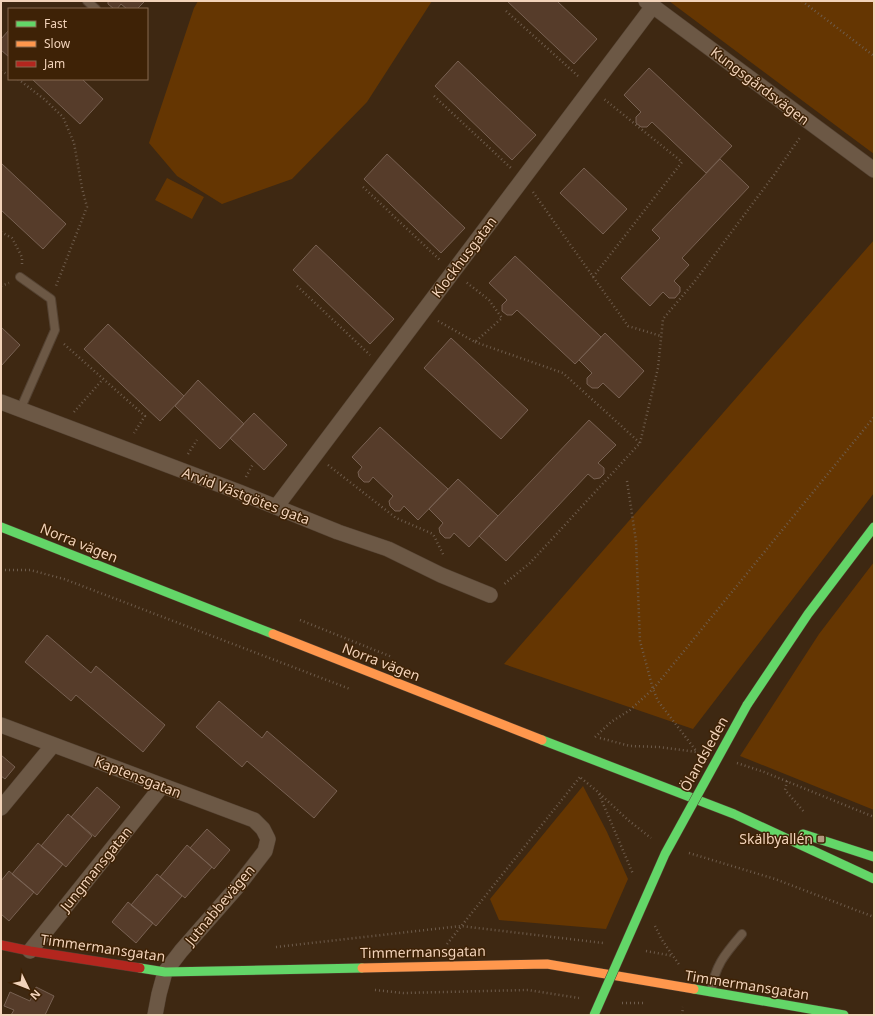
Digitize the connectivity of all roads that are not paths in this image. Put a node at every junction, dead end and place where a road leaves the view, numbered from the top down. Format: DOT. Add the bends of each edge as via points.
graph roads {
  1 [pos="87,1"];
  2 [pos="649,4"];
  3 [pos="95,8"];
  4 [pos="874,170"];
  5 [pos="20,277"];
  6 [pos="1,402"];
  7 [pos="20,410"];
  8 [pos="276,507"];
  9 [pos="1,527"];
  10 [pos="874,528"];
  11 [pos="490,594"];
  12 [pos="1,725"];
  13 [pos="53,745"];
  14 [pos="162,786"];
  15 [pos="1,808"];
  16 [pos="751,821"];
  17 [pos="268,839"];
  18 [pos="874,857"];
  19 [pos="874,879"];
  20 [pos="742,934"];
  21 [pos="1,945"];
  22 [pos="30,951"];
  23 [pos="165,972"];
  24 [pos="710,993"];
  25 [pos="155,1015"];
  26 [pos="594,1015"];
  27 [pos="844,1015"];
  1 -- 3 [label="lane"];
  2 -- 4 [label="street, Kungsgårdsvägen"];
  2 -- 8 [label="street, Klockhusgatan" via="591,88"];
  5 -- 7 [label="lane" via="51,299 55,330"];
  6 -- 7 [label="street, Arvid Västgötes gata"];
  7 -- 8 [label="street, Arvid Västgötes gata"];
  8 -- 11 [label="street, Arvid Västgötes gata" via="338,532 388,548"];
  9 -- 16 [label="main road, Norra vägen"];
  10 -- 26 [label="main road, Ölandsleden, bridge" via="808,614 747,705 665,854"];
  12 -- 13 [label="street, Kaptensgatan"];
  13 -- 14 [label="street, Kaptensgatan"];
  13 -- 15 [label="street"];
  14 -- 17 [label="street, Kaptensgatan" via="254,820"];
  14 -- 22 [label="street, Jungmansgatan"];
  16 -- 18 [label="main road, Norra vägen" via="821,839"];
  16 -- 19 [label="main road, Norra vägen"];
  17 -- 23 [label="street, Jutnabbevägen" via="265,851 238,886"];
  20 -- 24 [label="lane" via="724,956 713,977"];
  21 -- 22 [label="main road, Timmermansgatan"];
  22 -- 23 [label="main road, Timmermansgatan"];
  23 -- 24 [label="main road, Timmermansgatan" via="547,964"];
  23 -- 25 [label="street, Jutnabbevägen"];
  24 -- 27 [label="main road, Timmermansgatan"];
}
